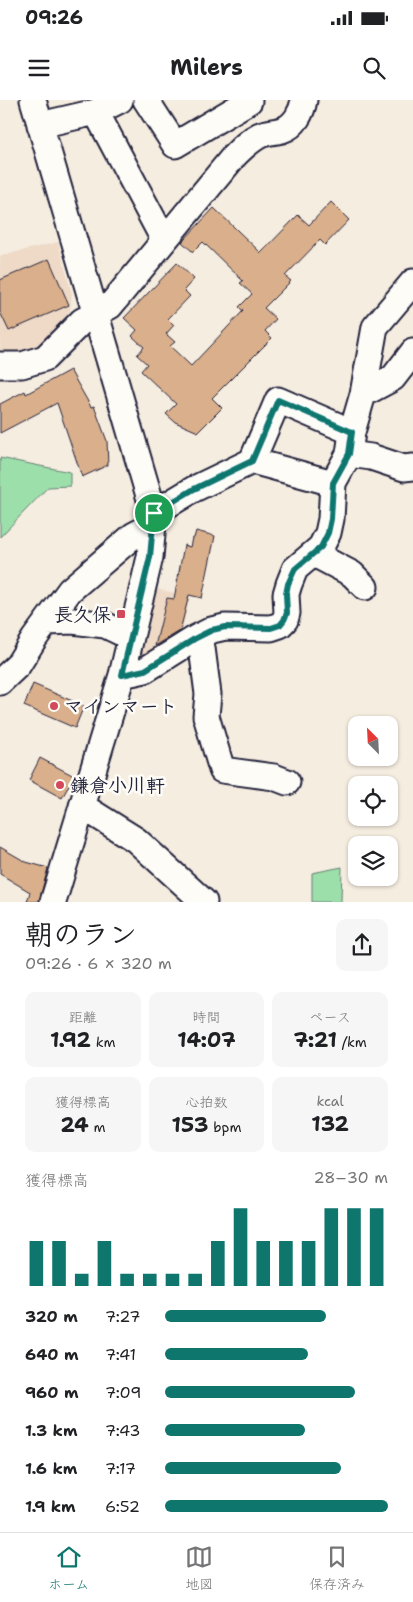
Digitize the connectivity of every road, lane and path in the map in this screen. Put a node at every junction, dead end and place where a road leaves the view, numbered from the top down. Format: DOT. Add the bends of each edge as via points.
graph roads {
  1 [pos="33,100"];
  2 [pos="120,100"];
  3 [pos="146,100"];
  4 [pos="248,100"];
  5 [pos="304,100"];
  6 [pos="96,112"];
  7 [pos="40,125"];
  8 [pos="164,240"];
  9 [pos="413,282"];
  10 [pos="96,315"];
  11 [pos="413,352"];
  12 [pos="0,364"];
  13 [pos="363,394"];
  14 [pos="351,443"];
  15 [pos="252,461"];
  16 [pos="413,467"];
  17 [pos="333,483"];
  18 [pos="154,519"];
  19 [pos="314,554"];
  20 [pos="365,587"];
  21 [pos="47,622"];
  22 [pos="130,637"];
  23 [pos="196,638"];
  24 [pos="122,675"];
  25 [pos="0,682"];
  26 [pos="287,782"];
  27 [pos="82,806"];
  28 [pos="53,902"];
  29 [pos="204,902"];
  1 -- 7 [label="street"];
  2 -- 6 [label="street"];
  3 -- 4 [label="street" via="175,145"];
  5 -- 8 [label="street" via="295,123 285,130 261,134 235,154"];
  6 -- 7 [label="street"];
  6 -- 8 [label="street"];
  7 -- 10 [label="street"];
  8 -- 10 [label="street" via="110,306"];
  9 -- 13 [label="street" via="375,326"];
  10 -- 12 [label="street" via="82,321 44,358 22,365"];
  10 -- 18 [label="street"];
  11 -- 13 [label="street" via="393,378"];
  13 -- 14 [label="street"];
  14 -- 15 [label="street" via="278,400"];
  14 -- 16 [label="street" via="371,457 404,468"];
  14 -- 17 [label="street"];
  15 -- 17 [label="street"];
  15 -- 18 [label="street" via="194,489"];
  17 -- 19 [label="street" via="328,533"];
  18 -- 21 [label="street" via="70,590"];
  18 -- 22 [label="street" via="150,557"];
  19 -- 20 [label="street" via="352,574"];
  19 -- 23 [label="street" via="295,569 286,594 287,613 280,625 271,628 225,627"];
  21 -- 22 [label="street" via="104,625"];
  21 -- 25 [label="street" via="18,665"];
  22 -- 24 [label="street"];
  23 -- 24 [label="street" via="145,670"];
  23 -- 26 [label="street" via="202,648 208,694 206,716 222,770 274,777"];
  24 -- 27 [label="street"];
  27 -- 28 [label="street"];
  27 -- 29 [label="street" via="136,840"];
}
